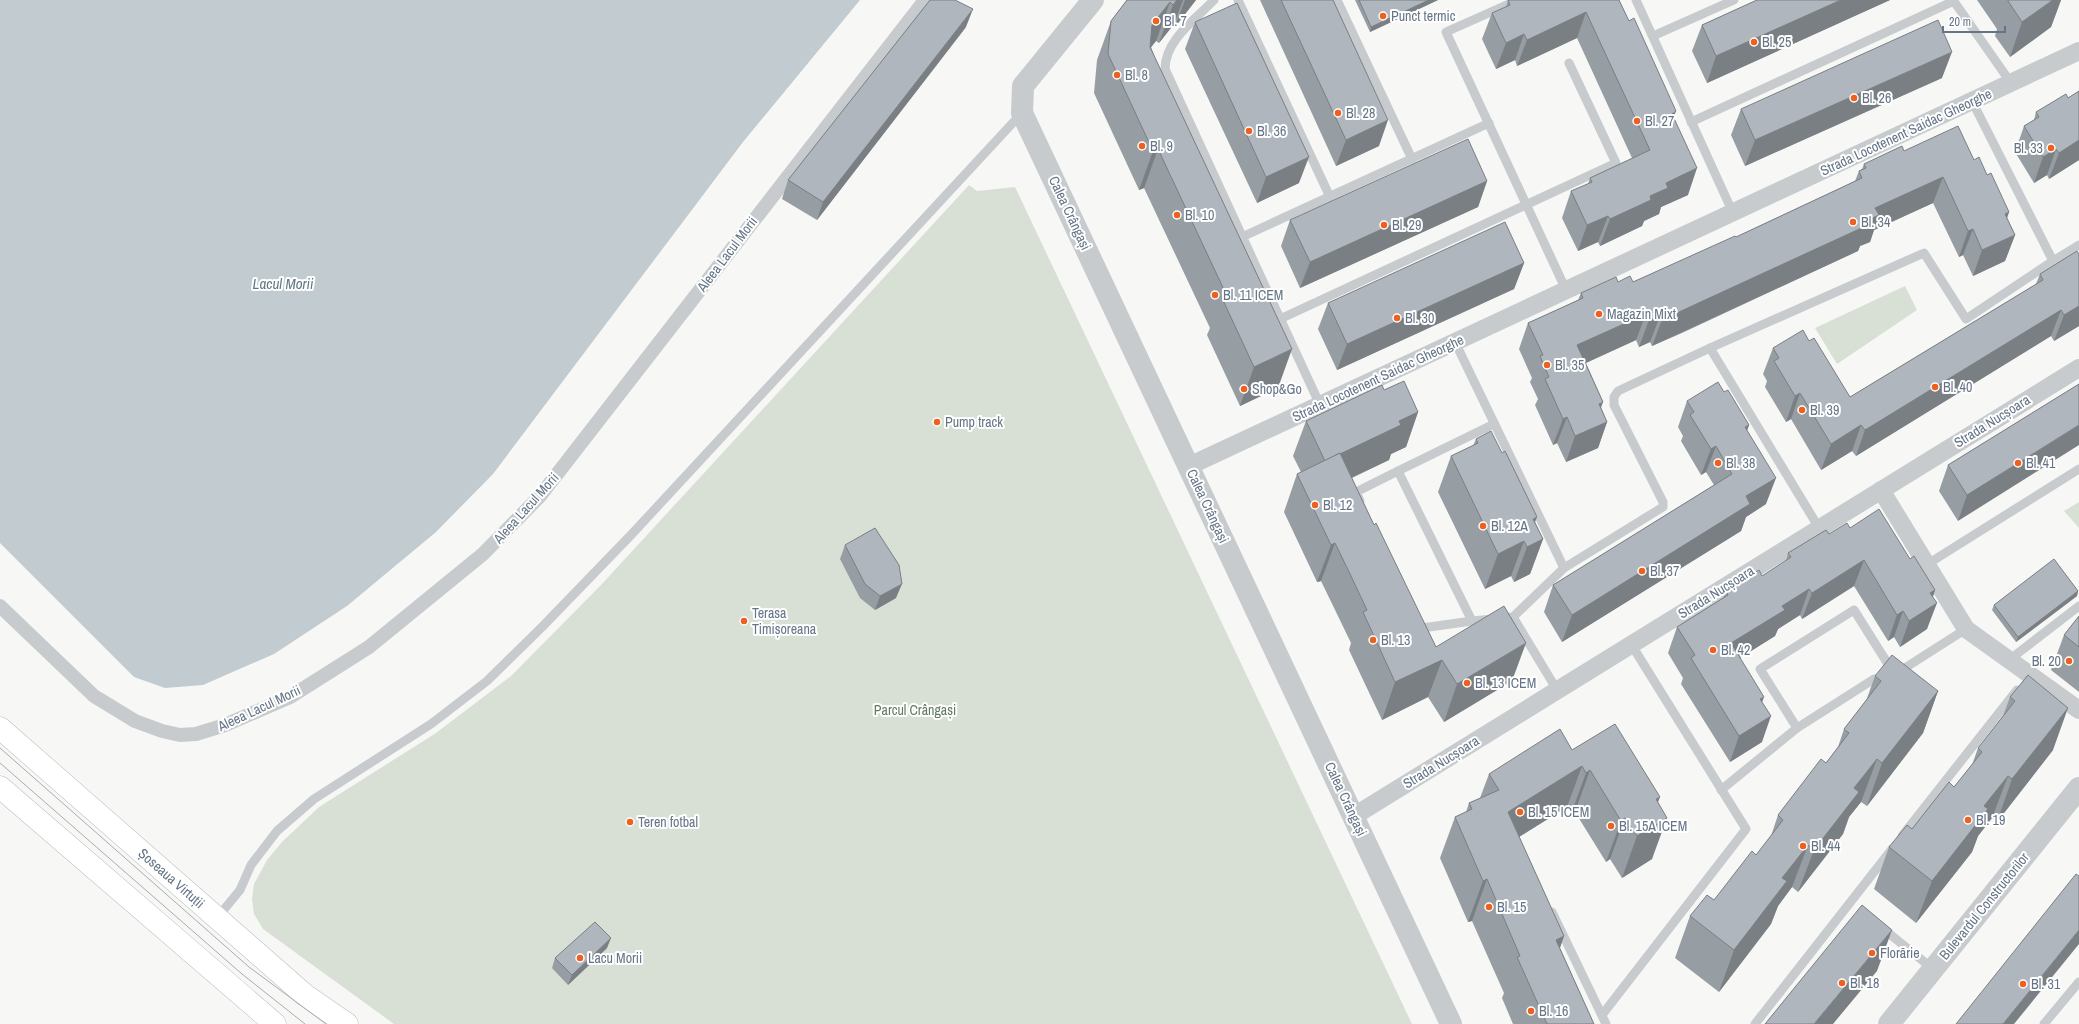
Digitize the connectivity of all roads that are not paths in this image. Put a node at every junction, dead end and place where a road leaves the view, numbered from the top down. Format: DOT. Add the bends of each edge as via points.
graph roads {
  1 [pos="925,0"];
  2 [pos="1093,0"];
  3 [pos="1214,0"];
  4 [pos="1238,0"];
  5 [pos="1337,0"];
  6 [pos="1518,0"];
  7 [pos="1636,0"];
  8 [pos="1734,0"];
  9 [pos="1954,1"];
  10 [pos="1652,36"];
  11 [pos="2079,51"];
  12 [pos="1569,63"];
  13 [pos="2011,83"];
  14 [pos="1972,101"];
  15 [pos="1022,113"];
  16 [pos="1691,122"];
  17 [pos="1489,123"];
  18 [pos="1412,159"];
  19 [pos="1330,197"];
  20 [pos="1526,205"];
  21 [pos="1733,213"];
  22 [pos="1242,237"];
  23 [pos="2079,245"];
  24 [pos="2053,261"];
  25 [pos="1566,290"];
  26 [pos="1280,319"];
  27 [pos="1455,342"];
  28 [pos="1710,348"];
  29 [pos="2079,368"];
  30 [pos="1320,405"];
  31 [pos="1494,424"];
  32 [pos="1189,466"];
  33 [pos="2079,469"];
  34 [pos="1398,471"];
  35 [pos="1881,490"];
  36 [pos="1363,506"];
  37 [pos="1819,528"];
  38 [pos="1926,565"];
  39 [pos="1564,568"];
  40 [pos="0,606"];
  41 [pos="2079,606"];
  42 [pos="1415,614"];
  43 [pos="1513,617"];
  44 [pos="1472,622"];
  45 [pos="1966,630"];
  46 [pos="1632,644"];
  47 [pos="2010,660"];
  48 [pos="1895,674"];
  49 [pos="2029,675"];
  50 [pos="1557,690"];
  51 [pos="2079,710"];
  52 [pos="0,728"];
  53 [pos="1797,728"];
  54 [pos="0,787"];
  55 [pos="2079,788"];
  56 [pos="1722,790"];
  57 [pos="1354,816"];
  58 [pos="1548,902"];
  59 [pos="217,918"];
  60 [pos="1874,921"];
  61 [pos="1933,969"];
  62 [pos="2079,982"];
  63 [pos="1602,1015"];
  64 [pos="275,1024"];
  65 [pos="346,1024"];
  66 [pos="1452,1024"];
  67 [pos="1606,1024"];
  68 [pos="1755,1024"];
  69 [pos="1889,1024"];
  70 [pos="2044,1024"];
  1 -- 40 [label="street, Aleea Lacul Morii" via="540,496 483,554 369,647 290,697 210,731 180,735 135,721 94,696"];
  2 -- 15 [label="street, Calea Crângași" via="1022,86"];
  3 -- 22 [label="lane" via="1173,42 1166,55 1165,68"];
  4 -- 19 [label="lane"];
  5 -- 18 [label="lane"];
  6 -- 17 [label="lane" via="1446,32"];
  7 -- 10 [label="lane"];
  8 -- 10 [label="lane"];
  9 -- 13 [label="lane"];
  9 -- 16 [label="lane"];
  10 -- 16 [label="lane"];
  11 -- 13 [label="street, Strada Locotenent Saidac Gheorghe"];
  12 -- 20 [label="lane" via="1616,163"];
  13 -- 14 [label="street, Strada Locotenent Saidac Gheorghe"];
  14 -- 21 [label="street, Strada Locotenent Saidac Gheorghe"];
  14 -- 24 [label="lane"];
  15 -- 32 [label="street, Calea Crângași"];
  15 -- 59 [label="lane" via="631,535 542,627 487,681 430,724 303,808 277,831 258,854 240,890"];
  16 -- 21 [label="lane"];
  17 -- 18 [label="lane"];
  17 -- 20 [label="lane"];
  18 -- 19 [label="lane"];
  19 -- 22 [label="lane"];
  20 -- 25 [label="lane"];
  20 -- 26 [label="lane"];
  21 -- 25 [label="street, Strada Locotenent Saidac Gheorghe"];
  22 -- 26 [label="lane"];
  23 -- 24 [label="lane"];
  24 -- 28 [label="lane" via="1966,319 1924,253"];
  25 -- 27 [label="street, Strada Locotenent Saidac Gheorghe"];
  26 -- 30 [label="lane"];
  27 -- 30 [label="street, Strada Locotenent Saidac Gheorghe"];
  27 -- 31 [label="lane"];
  28 -- 37 [label="lane"];
  28 -- 39 [label="lane" via="1616,393 1614,405 1664,504"];
  29 -- 35 [label="street, Strada Nucșoara"];
  30 -- 32 [label="street, Strada Locotenent Saidac Gheorghe"];
  31 -- 34 [label="lane"];
  31 -- 39 [label="lane"];
  32 -- 57 [label="street, Calea Crângași"];
  33 -- 38 [label="lane"];
  34 -- 36 [label="lane" via="1356,492"];
  34 -- 44 [label="lane"];
  35 -- 37 [label="street, Strada Nucșoara"];
  35 -- 38 [label="street"];
  37 -- 46 [label="street, Strada Nucșoara"];
  38 -- 45 [label="street"];
  39 -- 43 [label="lane"];
  41 -- 47 [label="lane"];
  42 -- 44 [label="lane" via="1422,628"];
  43 -- 44 [label="lane"];
  43 -- 50 [label="lane"];
  45 -- 47 [label="street"];
  45 -- 48 [label="lane"];
  46 -- 50 [label="street, Strada Nucșoara"];
  46 -- 56 [label="lane"];
  47 -- 49 [label="street"];
  48 -- 53 [label="lane" via="1886,679 1874,679"];
  48 -- 53 [label="lane" via="1854,610 1760,669"];
  49 -- 51 [label="street"];
  49 -- 68 [label="lane" via="1853,905"];
  50 -- 57 [label="street, Strada Nucșoara"];
  52 -- 59 [label="main road, Șoseaua Virtuții"];
  53 -- 56 [label="lane"];
  54 -- 64 [label="main road"];
  55 -- 61 [label="street, Bulevardul Constructorilor"];
  56 -- 63 [label="lane" via="1746,828"];
  57 -- 66 [label="street, Calea Crângași"];
  58 -- 63 [label="lane"];
  59 -- 65 [label="main road, Șoseaua Virtuții" via="305,995"];
  60 -- 61 [label="lane"];
  61 -- 69 [label="street, Bulevardul Constructorilor"];
  62 -- 70 [label="lane"];
  63 -- 67 [label="lane"];
}
